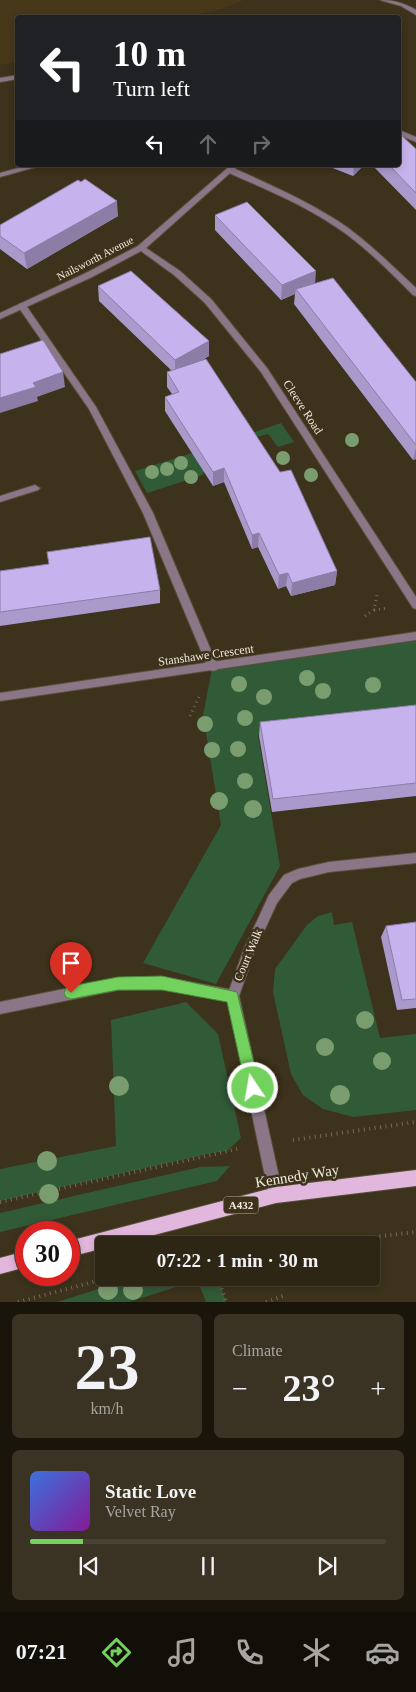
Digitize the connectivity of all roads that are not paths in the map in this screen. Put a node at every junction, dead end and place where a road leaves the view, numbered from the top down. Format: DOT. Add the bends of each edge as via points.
graph roads {
  1 [pos="383,0"];
  2 [pos="416,13"];
  3 [pos="15,78"];
  4 [pos="0,80"];
  5 [pos="401,133"];
  6 [pos="416,140"];
  7 [pos="31,167"];
  8 [pos="233,167"];
  9 [pos="236,167"];
  10 [pos="0,175"];
  11 [pos="140,248"];
  12 [pos="416,293"];
  13 [pos="22,306"];
  14 [pos="0,316"];
  15 [pos="35,488"];
  16 [pos="0,499"];
  17 [pos="416,605"];
  18 [pos="416,636"];
  19 [pos="213,667"];
  20 [pos="0,697"];
  21 [pos="416,858"];
  22 [pos="232,996"];
  23 [pos="0,1008"];
  24 [pos="416,1178"];
  25 [pos="276,1195"];
  26 [pos="80,1246"];
  27 [pos="15,1262"];
  28 [pos="0,1266"];
  1 -- 2 [label="street" via="403,5"];
  3 -- 4 [label="street"];
  5 -- 6 [label="street"];
  7 -- 10 [label="street"];
  8 -- 11 [label="street, Nailsworth Avenue"];
  9 -- 12 [label="street" via="336,223 368,247"];
  11 -- 13 [label="street, Nailsworth Avenue"];
  11 -- 17 [label="street, Cleeve Road" via="177,273 208,301 264,370"];
  13 -- 14 [label="street, Nailsworth Avenue"];
  13 -- 19 [label="street" via="92,408 148,514"];
  15 -- 16 [label="street"];
  18 -- 19 [label="street, Stanshawe Crescent"];
  19 -- 20 [label="street, Stanshawe Crescent"];
  21 -- 22 [label="street, Court Walk" via="305,871 286,879 236,980"];
  22 -- 23 [label="street" via="162,983 118,984"];
  22 -- 25 [label="street, Court Walk"];
  24 -- 25 [label="main road, Kennedy Way / A432"];
  25 -- 26 [label="main road, Kennedy Way / A432"];
  27 -- 28 [label="main road"];
}
